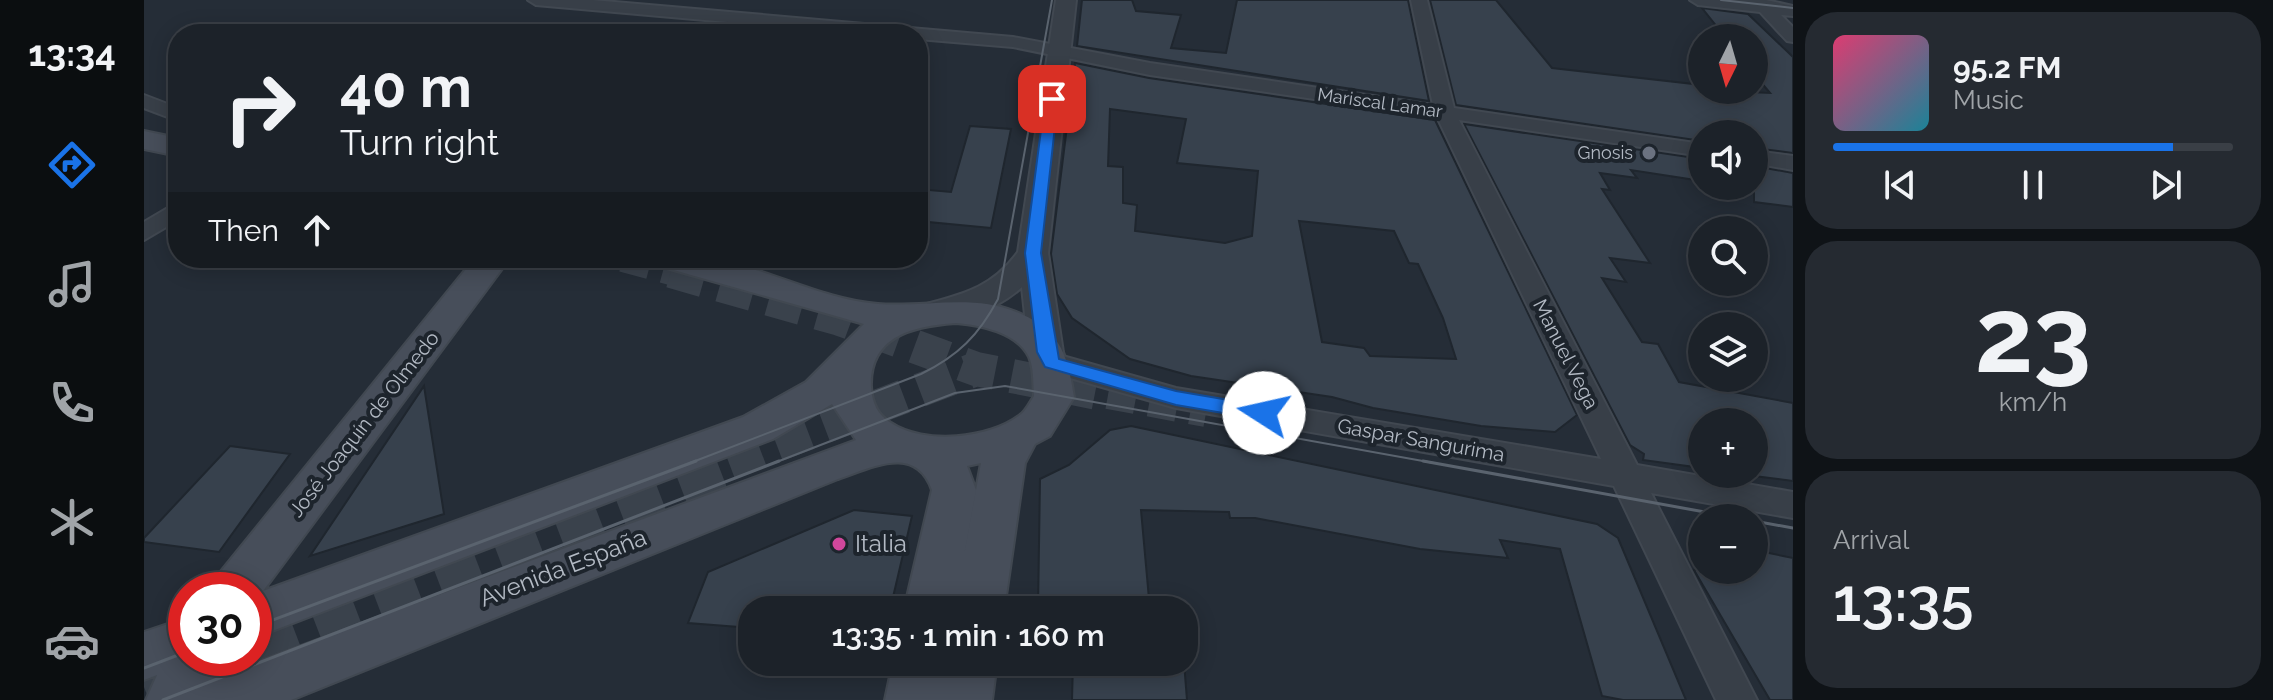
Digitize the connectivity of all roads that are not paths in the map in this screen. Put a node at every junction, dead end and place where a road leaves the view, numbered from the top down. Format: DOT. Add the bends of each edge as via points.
graph roads {
  1 [pos="536,0"];
  2 [pos="1066,0"];
  3 [pos="1419,0"];
  4 [pos="1698,0"];
  5 [pos="1761,4"];
  6 [pos="701,7"];
  7 [pos="1793,11"];
  8 [pos="687,24"];
  9 [pos="853,24"];
  10 [pos="928,32"];
  11 [pos="1793,37"];
  12 [pos="1058,51"];
  13 [pos="144,101"];
  14 [pos="168,111"];
  15 [pos="1445,113"];
  16 [pos="144,120"];
  17 [pos="168,124"];
  18 [pos="144,140"];
  19 [pos="168,145"];
  20 [pos="1688,148"];
  21 [pos="1768,159"];
  22 [pos="1793,163"];
  23 [pos="168,216"];
  24 [pos="144,233"];
  25 [pos="1033,253"];
  26 [pos="485,268"];
  27 [pos="704,268"];
  28 [pos="922,314"];
  29 [pos="1049,357"];
  30 [pos="853,361"];
  31 [pos="1019,436"];
  32 [pos="918,450"];
  33 [pos="1626,474"];
  34 [pos="1793,505"];
  35 [pos="249,572"];
  36 [pos="932,596"];
  37 [pos="981,596"];
  38 [pos="272,609"];
  39 [pos="168,647"];
  40 [pos="144,656"];
  41 [pos="183,676"];
  42 [pos="916,676"];
  43 [pos="969,676"];
  44 [pos="232,683"];
  45 [pos="173,700"];
  46 [pos="912,700"];
  47 [pos="965,700"];
  48 [pos="1737,700"];
  1 -- 6 [label="street, Mariscal Lamar"];
  2 -- 12 [label="street"];
  3 -- 15 [label="street, Manuel Vega"];
  4 -- 5 [label="street"];
  5 -- 7 [label="street"];
  5 -- 11 [label="street"];
  6 -- 8 [label="street"];
  6 -- 9 [label="street, Mariscal Lamar"];
  10 -- 12 [label="street, Mariscal Lamar"];
  12 -- 15 [label="street, Mariscal Lamar"];
  12 -- 25 [label="street"];
  13 -- 14 [label="street"];
  15 -- 20 [label="street, Mariscal Lamar"];
  15 -- 33 [label="street, Manuel Vega"];
  16 -- 17 [label="main road"];
  18 -- 19 [label="main road"];
  21 -- 22 [label="street"];
  23 -- 24 [label="street"];
  25 -- 28 [label="street" via="1016,278 991,298"];
  25 -- 29 [label="street"];
  26 -- 35 [label="main road, José Joaquín de Olmedo"];
  27 -- 28 [label="main road" via="873,315"];
  28 -- 29 [label="main road" via="967,312 1000,319 1026,333"];
  28 -- 30 [label="main road" via="878,332"];
  29 -- 31 [label="main road" via="1055,395 1040,419"];
  29 -- 33 [label="street, Gaspar Sangurima" via="1176,398"];
  30 -- 32 [label="main road" via="848,379 861,418 879,434"];
  30 -- 38 [label="main road" via="824,393 758,428"];
  31 -- 32 [label="main road" via="994,448 964,453"];
  31 -- 37 [label="main road" via="1003,463"];
  32 -- 36 [label="main road" via="945,465 954,490"];
  32 -- 44 [label="main road, Avenida España" via="868,452 823,467"];
  33 -- 34 [label="street, Gaspar Sangurima"];
  33 -- 48 [label="street, Manuel Vega"];
  39 -- 40 [label="main road"];
  41 -- 45 [label="main road"];
  42 -- 46 [label="main road"];
  43 -- 47 [label="main road"];
}
